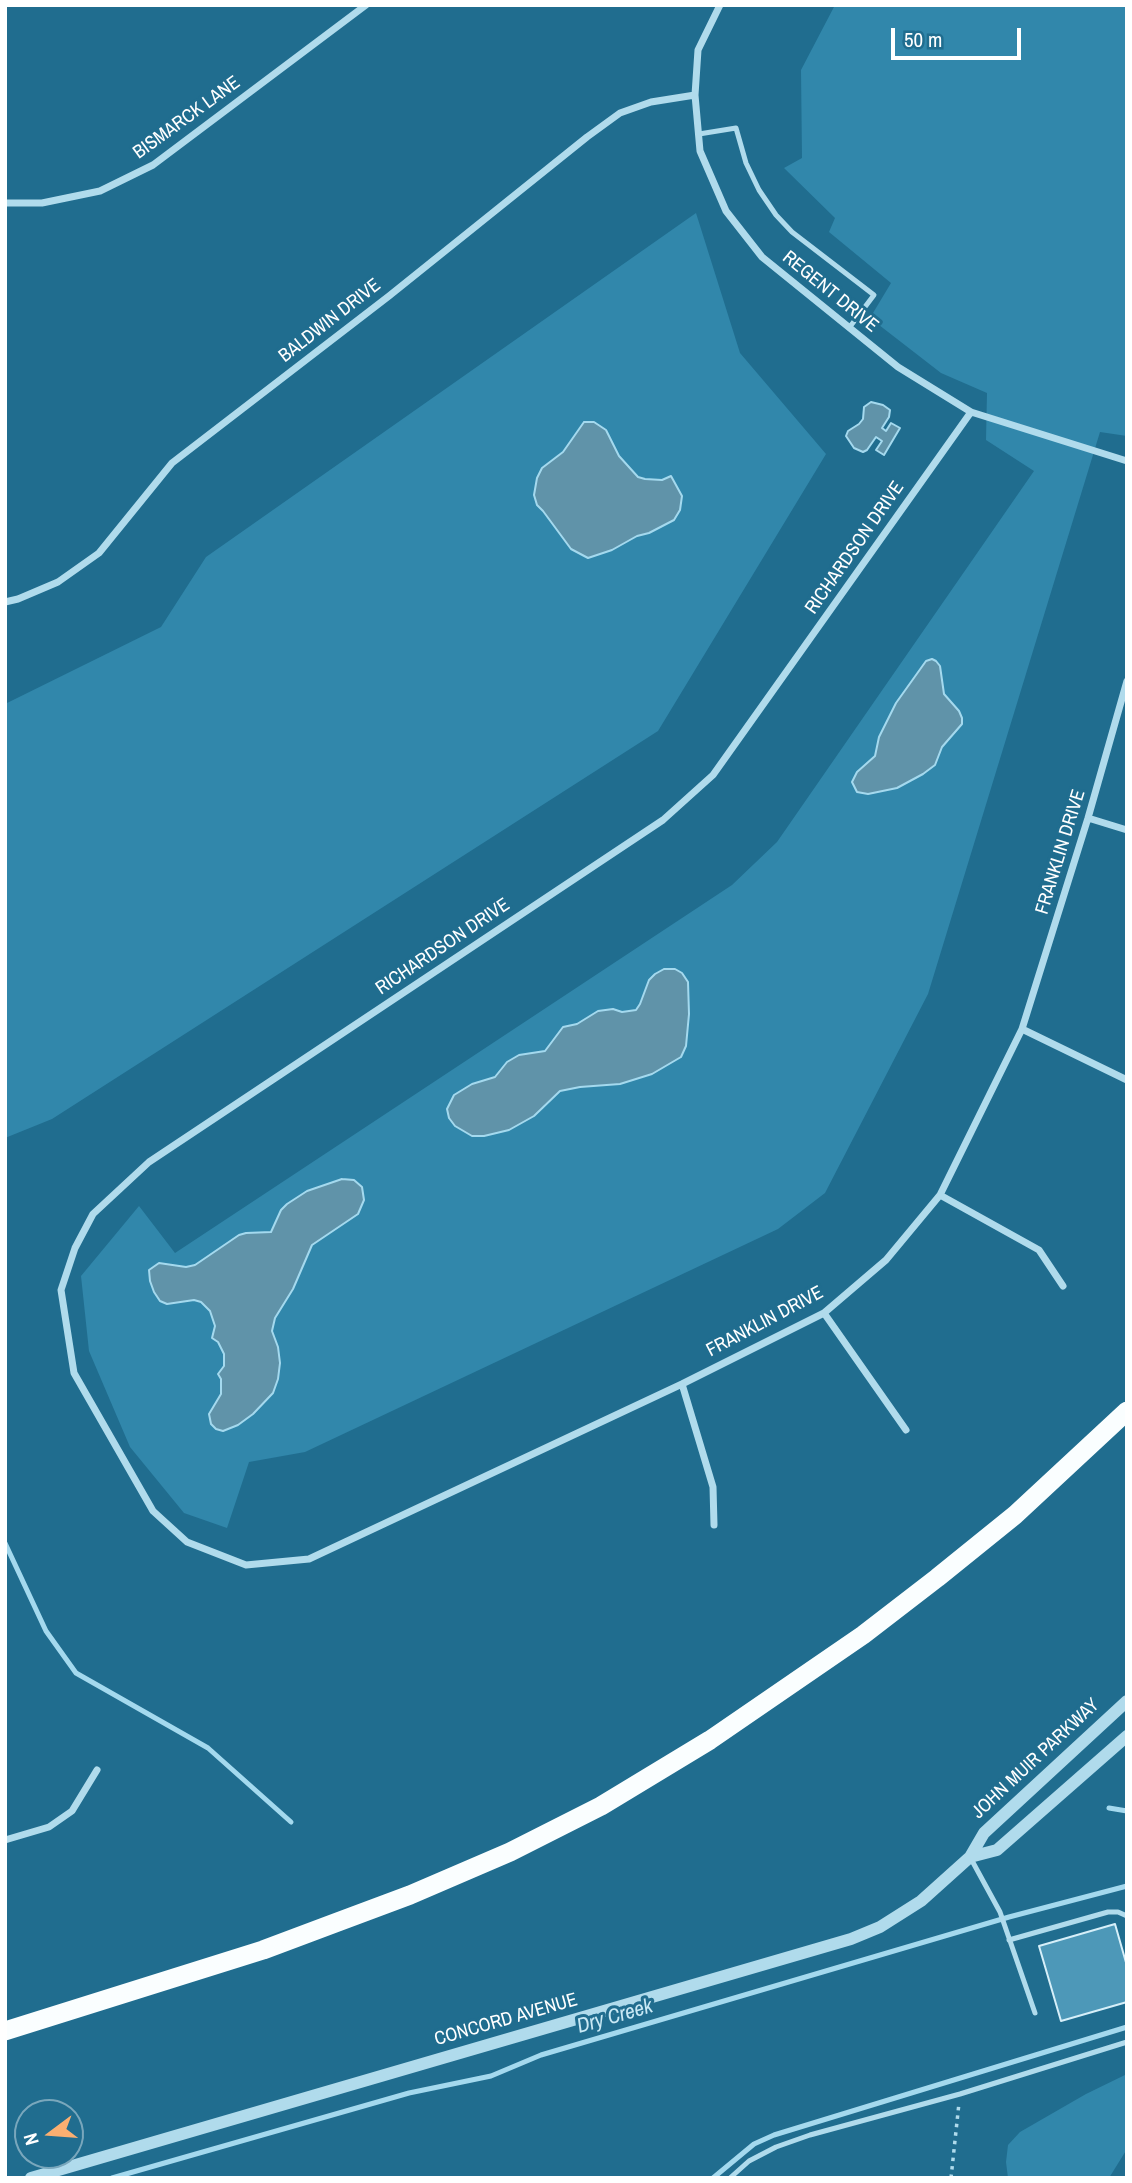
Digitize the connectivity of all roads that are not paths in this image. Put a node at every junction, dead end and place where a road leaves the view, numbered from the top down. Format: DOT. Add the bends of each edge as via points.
graph roads {
  1 [pos="366,5"];
  2 [pos="720,5"];
  3 [pos="695,95"];
  4 [pos="699,134"];
  5 [pos="5,203"];
  6 [pos="849,328"];
  7 [pos="971,412"];
  8 [pos="1127,461"];
  9 [pos="5,602"];
  10 [pos="1127,681"];
  11 [pos="1088,818"];
  12 [pos="1127,830"];
  13 [pos="1022,1029"];
  14 [pos="1127,1080"];
  15 [pos="940,1195"];
  16 [pos="1063,1286"];
  17 [pos="824,1313"];
  18 [pos="682,1384"];
  19 [pos="1127,1411"];
  20 [pos="906,1430"];
  21 [pos="153,1511"];
  22 [pos="714,1525"];
  23 [pos="1127,1701"];
  24 [pos="1127,1736"];
  25 [pos="97,1770"];
  26 [pos="5,1840"];
  27 [pos="971,1857"];
  28 [pos="1127,1916"];
  29 [pos="1009,1940"];
  30 [pos="1035,2013"];
  31 [pos="5,2031"];
  32 [pos="1127,2042"];
  33 [pos="31,2178"];
  34 [pos="730,2178"];
  1 -- 5 [label="street, BISMARCK LANE" via="153,165 100,191 42,203"];
  2 -- 3 [label="street, REGENT DRIVE" via="698,50"];
  3 -- 4 [label="street, REGENT DRIVE"];
  3 -- 9 [label="street, BALDWIN DRIVE" via="620,113 587,137 172,463 99,553 58,582"];
  4 -- 6 [label="street, REGENT DRIVE" via="700,151 726,211 762,257"];
  4 -- 6 [label="lane" via="736,128 746,163 776,215 874,295"];
  6 -- 7 [label="street, REGENT DRIVE" via="898,367"];
  7 -- 8 [label="street, REGENT DRIVE"];
  7 -- 21 [label="street, RICHARDSON DRIVE" via="713,775 663,820 149,1162 93,1214 61,1290 74,1373"];
  10 -- 11 [label="street, FRANKLIN DRIVE"];
  11 -- 12 [label="street"];
  11 -- 13 [label="street, FRANKLIN DRIVE"];
  13 -- 14 [label="street"];
  13 -- 15 [label="street, FRANKLIN DRIVE"];
  15 -- 16 [label="street" via="1039,1250"];
  15 -- 17 [label="street, FRANKLIN DRIVE" via="886,1260"];
  17 -- 18 [label="street, FRANKLIN DRIVE"];
  17 -- 20 [label="street"];
  18 -- 21 [label="street, FRANKLIN DRIVE" via="309,1559 246,1564 187,1542"];
  18 -- 22 [label="street" via="713,1487"];
  19 -- 31 [label="highway" via="1015,1515 863,1635 710,1740 601,1806 410,1895 263,1950"];
  23 -- 27 [label="street, JOHN MUIR PARKWAY" via="984,1833"];
  24 -- 27 [label="street, JOHN MUIR PARKWAY" via="997,1850"];
  25 -- 26 [label="street" via="72,1811 49,1828"];
  27 -- 29 [label="lane"];
  27 -- 33 [label="street, CONCORD AVENUE" via="921,1901 851,1939"];
  28 -- 29 [label="lane" via="1108,1912"];
  29 -- 30 [label="lane"];
  32 -- 34 [label="lane" via="810,2135 749,2161"];
}
